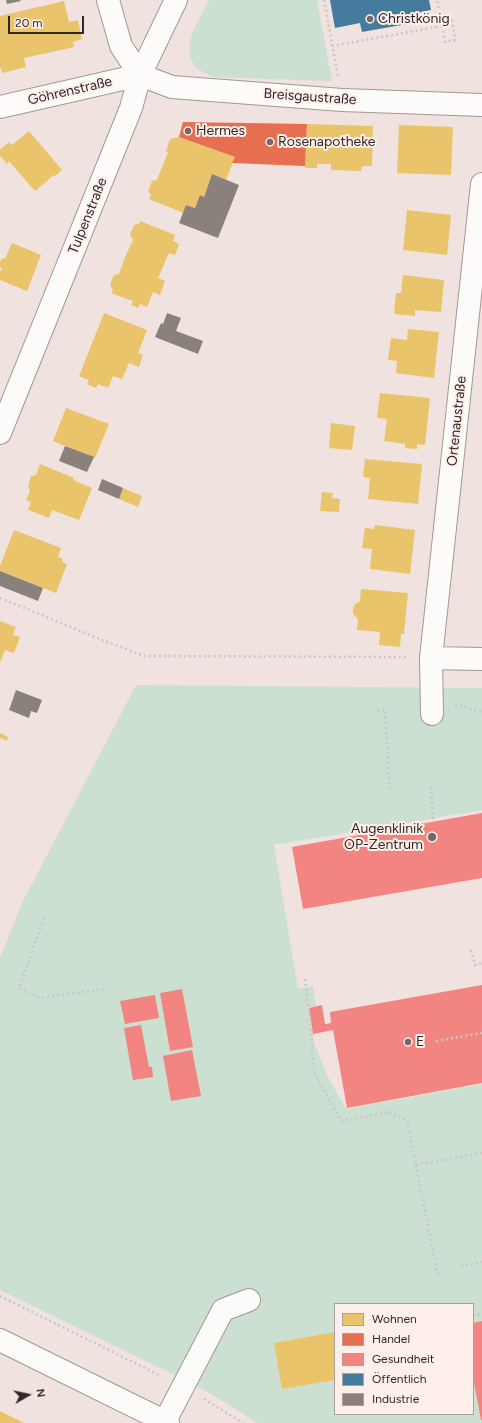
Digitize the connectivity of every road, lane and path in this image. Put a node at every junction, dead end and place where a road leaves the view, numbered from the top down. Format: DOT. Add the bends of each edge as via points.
graph roads {
  1 [pos="108,0"];
  2 [pos="176,0"];
  3 [pos="324,0"];
  4 [pos="437,0"];
  5 [pos="452,19"];
  6 [pos="442,26"];
  7 [pos="332,46"];
  8 [pos="140,75"];
  9 [pos="342,100"];
  10 [pos="482,105"];
  11 [pos="0,107"];
  12 [pos="482,184"];
  13 [pos="0,433"];
  14 [pos="0,598"];
  15 [pos="431,658"];
  16 [pos="482,659"];
  17 [pos="452,704"];
  18 [pos="377,711"];
  19 [pos="482,712"];
  20 [pos="432,714"];
  21 [pos="431,787"];
  22 [pos="390,792"];
  23 [pos="433,822"];
  24 [pos="44,918"];
  25 [pos="471,950"];
  26 [pos="482,963"];
  27 [pos="305,980"];
  28 [pos="104,990"];
  29 [pos="482,1033"];
  30 [pos="436,1041"];
  31 [pos="482,1153"];
  32 [pos="416,1165"];
  33 [pos="482,1262"];
  34 [pos="461,1266"];
  35 [pos="438,1276"];
  36 [pos="0,1296"];
  37 [pos="249,1300"];
  38 [pos="0,1340"];
  39 [pos="183,1387"];
  40 [pos="167,1422"];
  41 [pos="243,1423"];
  1 -- 8 [label="street" via="121,46"];
  2 -- 8 [label="street, Tulpenstraße"];
  3 -- 7 [label="path"];
  4 -- 6 [label="path"];
  5 -- 6 [label="path" via="456,40 445,42"];
  6 -- 7 [label="path"];
  7 -- 9 [label="path"];
  8 -- 9 [label="street, Breisgaustraße" via="172,87"];
  8 -- 11 [label="street, Göhrenstraße"];
  8 -- 13 [label="street, Tulpenstraße" via="132,108"];
  9 -- 10 [label="street, Breisgaustraße"];
  12 -- 15 [label="street, Ortenaustraße"];
  14 -- 15 [label="path" via="145,656"];
  15 -- 16 [label="street"];
  15 -- 20 [label="street, Ortenaustraße"];
  17 -- 19 [label="path"];
  18 -- 22 [label="path" via="386,710"];
  21 -- 23 [label="path"];
  24 -- 28 [label="path" via="18,988 40,998"];
  25 -- 26 [label="path" via="475,965"];
  27 -- 32 [label="path" via="315,1074 341,1121 390,1112 407,1120"];
  29 -- 30 [label="path"];
  31 -- 32 [label="path"];
  32 -- 35 [label="path"];
  33 -- 34 [label="path"];
  36 -- 39 [label="path"];
  37 -- 39 [label="street" via="223,1310"];
  38 -- 40 [label="street"];
  39 -- 40 [label="street"];
  39 -- 41 [label="path"];
}
